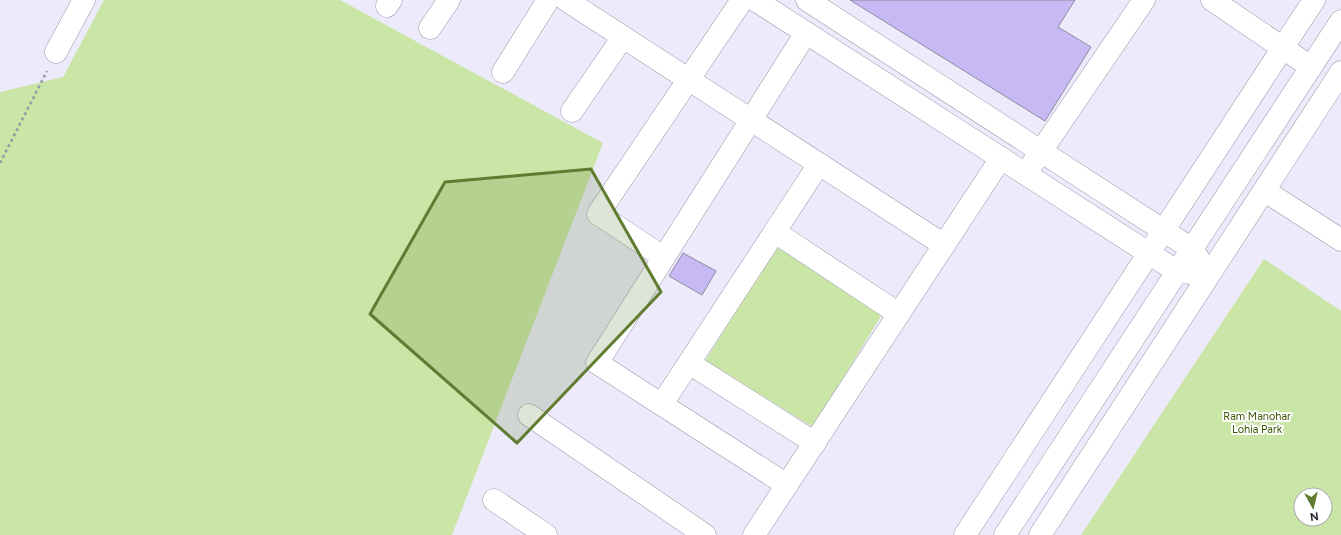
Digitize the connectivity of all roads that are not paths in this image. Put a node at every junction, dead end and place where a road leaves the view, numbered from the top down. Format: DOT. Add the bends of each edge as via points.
graph roads {
  1 [pos="84,0"];
  2 [pos="449,0"];
  3 [pos="548,0"];
  4 [pos="566,0"];
  5 [pos="742,0"];
  6 [pos="755,0"];
  7 [pos="807,0"];
  8 [pos="1144,0"];
  9 [pos="1212,0"];
  10 [pos="1314,0"];
  11 [pos="1341,22"];
  12 [pos="430,28"];
  13 [pos="806,33"];
  14 [pos="623,37"];
  15 [pos="1283,48"];
  16 [pos="56,52"];
  17 [pos="1311,67"];
  18 [pos="503,72"];
  19 [pos="1341,72"];
  20 [pos="688,80"];
  21 [pos="572,111"];
  22 [pos="751,120"];
  23 [pos="1041,152"];
  24 [pos="1001,158"];
  25 [pos="819,164"];
  26 [pos="1026,174"];
  27 [pos="1265,191"];
  28 [pos="1163,231"];
  29 [pos="775,232"];
  30 [pos="1341,240"];
  31 [pos="944,245"];
  32 [pos="1192,249"];
  33 [pos="1149,253"];
  34 [pos="663,257"];
  35 [pos="1178,272"];
  36 [pos="1210,275"];
  37 [pos="900,314"];
  38 [pos="689,363"];
  39 [pos="662,404"];
  40 [pos="529,415"];
  41 [pos="815,443"];
  42 [pos="787,485"];
  43 [pos="494,500"];
  44 [pos="546,535"];
  45 [pos="705,535"];
  46 [pos="754,535"];
  47 [pos="965,535"];
  48 [pos="1005,535"];
  49 [pos="1040,535"];
  1 -- 16 [label="street"];
  2 -- 12 [label="street"];
  3 -- 18 [label="street"];
  4 -- 14 [label="street"];
  5 -- 20 [label="street"];
  6 -- 13 [label="street"];
  7 -- 23 [label="street"];
  8 -- 23 [label="street"];
  9 -- 15 [label="street"];
  10 -- 15 [label="street"];
  11 -- 17 [label="street"];
  13 -- 22 [label="street"];
  13 -- 24 [label="street"];
  14 -- 20 [label="street"];
  14 -- 21 [label="street"];
  15 -- 17 [label="street"];
  15 -- 28 [label="street"];
  17 -- 32 [label="street"];
  19 -- 27 [label="street"];
  20 -- 22 [label="street"];
  20 -- 34 [label="street" via="598,214"];
  22 -- 25 [label="street"];
  22 -- 34 [label="street"];
  23 -- 26 [label="street"];
  23 -- 28 [label="street"];
  24 -- 26 [label="street"];
  24 -- 31 [label="street"];
  25 -- 29 [label="street"];
  25 -- 31 [label="street"];
  26 -- 33 [label="street"];
  27 -- 30 [label="street"];
  27 -- 36 [label="street"];
  28 -- 32 [label="street"];
  28 -- 33 [label="street"];
  29 -- 37 [label="street"];
  29 -- 38 [label="street"];
  31 -- 37 [label="street"];
  32 -- 35 [label="street"];
  32 -- 36 [label="street"];
  33 -- 35 [label="street"];
  33 -- 47 [label="street"];
  34 -- 39 [label="street" via="597,363"];
  35 -- 36 [label="street"];
  35 -- 48 [label="street"];
  36 -- 49 [label="street"];
  37 -- 41 [label="street"];
  38 -- 39 [label="street"];
  38 -- 41 [label="street"];
  39 -- 42 [label="street"];
  40 -- 45 [label="street"];
  41 -- 42 [label="street"];
  42 -- 46 [label="street"];
  43 -- 44 [label="street"];
}
